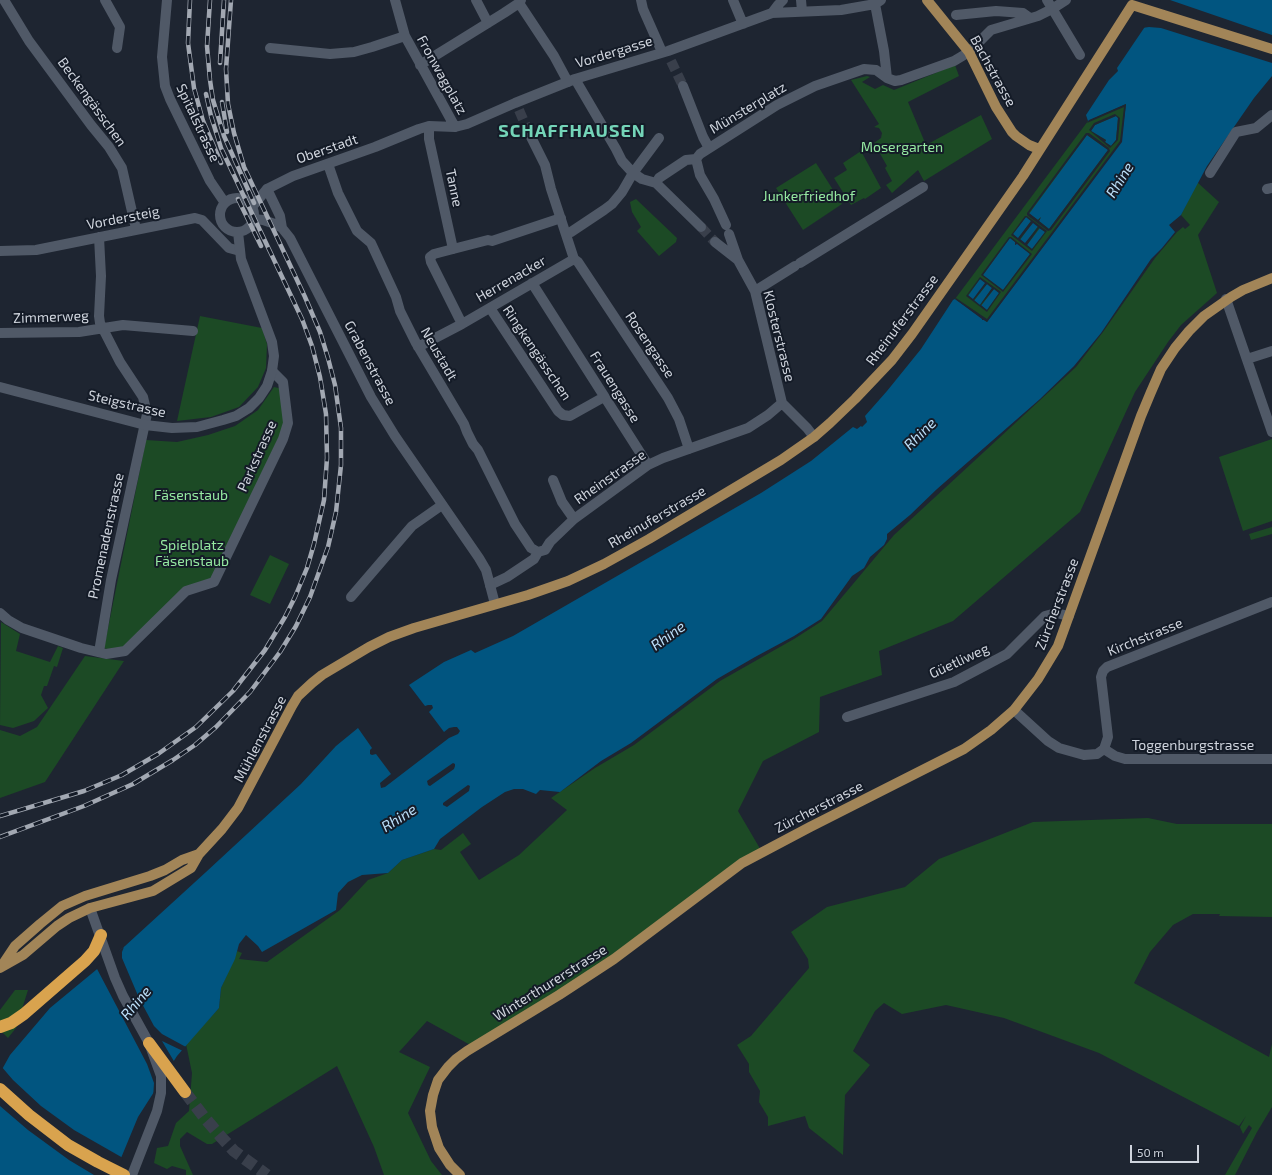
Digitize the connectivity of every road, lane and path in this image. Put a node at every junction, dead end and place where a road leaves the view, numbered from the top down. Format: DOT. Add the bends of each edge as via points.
graph roads {
  1 [pos="4,0"];
  2 [pos="105,0"];
  3 [pos="167,0"];
  4 [pos="395,0"];
  5 [pos="476,0"];
  6 [pos="641,0"];
  7 [pos="733,0"];
  8 [pos="783,0"];
  9 [pos="801,0"];
  10 [pos="927,0"];
  11 [pos="1047,0"];
  12 [pos="1066,0"];
  13 [pos="520,2"];
  14 [pos="878,2"];
  15 [pos="1133,3"];
  16 [pos="1052,9"];
  17 [pos="802,11"];
  18 [pos="772,14"];
  19 [pos="956,15"];
  20 [pos="1030,18"];
  21 [pos="488,23"];
  22 [pos="743,24"];
  23 [pos="405,36"];
  24 [pos="117,48"];
  25 [pos="270,48"];
  26 [pos="1272,50"];
  27 [pos="665,52"];
  28 [pos="969,52"];
  29 [pos="1080,55"];
  30 [pos="671,61"];
  31 [pos="420,65"];
  32 [pos="887,78"];
  33 [pos="572,80"];
  34 [pos="683,86"];
  35 [pos="1272,115"];
  36 [pos="467,124"];
  37 [pos="429,126"];
  38 [pos="455,127"];
  39 [pos="419,129"];
  40 [pos="529,133"];
  41 [pos="659,138"];
  42 [pos="709,148"];
  43 [pos="1039,149"];
  44 [pos="696,159"];
  45 [pos="328,164"];
  46 [pos="633,173"];
  47 [pos="1210,173"];
  48 [pos="656,183"];
  49 [pos="923,187"];
  50 [pos="264,193"];
  51 [pos="227,202"];
  52 [pos="252,207"];
  53 [pos="559,214"];
  54 [pos="254,218"];
  55 [pos="279,226"];
  56 [pos="701,228"];
  57 [pos="136,229"];
  58 [pos="240,232"];
  59 [pos="566,233"];
  60 [pos="99,237"];
  61 [pos="715,242"];
  62 [pos="452,246"];
  63 [pos="0,251"];
  64 [pos="240,251"];
  65 [pos="576,260"];
  66 [pos="738,260"];
  67 [pos="1272,278"];
  68 [pos="532,283"];
  69 [pos="755,291"];
  70 [pos="1226,299"];
  71 [pos="490,308"];
  72 [pos="459,326"];
  73 [pos="104,328"];
  74 [pos="193,331"];
  75 [pos="0,333"];
  76 [pos="418,347"];
  77 [pos="1272,351"];
  78 [pos="1247,359"];
  79 [pos="272,371"];
  80 [pos="0,387"];
  81 [pos="604,397"];
  82 [pos="782,403"];
  83 [pos="145,425"];
  84 [pos="1272,432"];
  85 [pos="814,437"];
  86 [pos="689,449"];
  87 [pos="648,465"];
  88 [pos="552,480"];
  89 [pos="442,505"];
  90 [pos="574,519"];
  91 [pos="538,552"];
  92 [pos="490,585"];
  93 [pos="350,597"];
  94 [pos="1272,602"];
  95 [pos="495,604"];
  96 [pos="0,613"];
  97 [pos="1069,616"];
  98 [pos="102,653"];
  99 [pos="1014,710"];
  100 [pos="847,717"];
  101 [pos="1104,749"];
  102 [pos="1272,759"];
  103 [pos="765,851"];
  104 [pos="199,854"];
  105 [pos="85,896"];
  106 [pos="90,908"];
  107 [pos="100,936"];
  108 [pos="0,968"];
  109 [pos="0,1027"];
  110 [pos="149,1043"];
  111 [pos="0,1089"];
  112 [pos="184,1090"];
  113 [pos="124,1175"];
  114 [pos="132,1175"];
  115 [pos="460,1175"];
  1 -- 57 [label="street, Beckengässchen" via="29,41 122,168"];
  2 -- 24 [label="street" via="120,27"];
  3 -- 51 [label="street, Spitalstrasse" via="162,57 165,86 206,175 217,193"];
  4 -- 23 [label="street, Fronwagplatz"];
  5 -- 21 [label="street"];
  6 -- 27 [label="street"];
  7 -- 22 [label="street"];
  8 -- 18 [label="street"];
  9 -- 17 [label="street"];
  10 -- 28 [label="main road, Bachstrasse"];
  11 -- 16 [label="street"];
  12 -- 16 [label="street"];
  13 -- 21 [label="street"];
  13 -- 33 [label="street"];
  14 -- 17 [label="street, Vordergasse" via="841,10"];
  14 -- 32 [label="street"];
  15 -- 26 [label="main road" via="1144,9"];
  15 -- 43 [label="main road, Rheinuferstrasse"];
  16 -- 20 [label="street"];
  16 -- 29 [label="street"];
  17 -- 18 [label="street, Vordergasse"];
  18 -- 22 [label="street, Vordergasse"];
  19 -- 20 [label="street" via="996,11 1023,13"];
  20 -- 28 [label="street" via="991,30"];
  21 -- 31 [label="street"];
  22 -- 27 [label="street, Vordergasse"];
  23 -- 25 [label="street, Fronwagplatz" via="354,52 330,54"];
  23 -- 31 [label="street, Fronwagplatz"];
  27 -- 30 [label="street"];
  27 -- 33 [label="street, Vordergasse"];
  28 -- 32 [label="street" via="954,61 901,80"];
  28 -- 43 [label="main road, Bachstrasse" via="994,103 1012,132"];
  31 -- 38 [label="street, Fronwagplatz"];
  32 -- 42 [label="street, Münsterplatz" via="876,70 864,69 815,86 788,99"];
  33 -- 36 [label="street, Vordergasse" via="517,106"];
  33 -- 46 [label="street" via="622,161"];
  34 -- 42 [label="street"];
  35 -- 47 [label="street" via="1256,128 1236,132"];
  36 -- 38 [label="street, Fronwagplatz"];
  37 -- 38 [label="street, Fronwagplatz"];
  37 -- 39 [label="street, Fronwagplatz"];
  37 -- 62 [label="street, Tanne" via="429,139"];
  39 -- 45 [label="street, Oberstadt"];
  40 -- 53 [label="street" via="545,165"];
  41 -- 46 [label="street"];
  42 -- 44 [label="street, Münsterplatz"];
  43 -- 85 [label="main road, Rheinuferstrasse" via="1017,185 892,360"];
  44 -- 48 [label="street, Münsterplatz" via="686,160 659,178"];
  44 -- 66 [label="street, Klosterstrasse" via="700,175 714,199"];
  45 -- 50 [label="street, Oberstadt" via="293,176"];
  45 -- 76 [label="street, Neustadt" via="338,193 357,231 371,243"];
  46 -- 48 [label="street"];
  46 -- 59 [label="street" via="622,192 608,207"];
  48 -- 56 [label="street"];
  49 -- 69 [label="street"];
  50 -- 52 [label="street, Oberstadt"];
  50 -- 55 [label="street, Grabenstrasse" via="280,216"];
  51 -- 52 [label="street" via="242,199"];
  51 -- 58 [label="street" via="220,212 222,223 230,231"];
  52 -- 54 [label="street"];
  53 -- 59 [label="street"];
  53 -- 62 [label="street" via="492,241"];
  54 -- 55 [label="street"];
  54 -- 58 [label="street" via="249,227"];
  55 -- 89 [label="street, Grabenstrasse" via="290,238 371,397"];
  57 -- 60 [label="street, Vordersteig"];
  57 -- 64 [label="street, Vordersteig" via="195,218 202,220 229,248"];
  58 -- 64 [label="street, Steigstrasse"];
  59 -- 65 [label="street"];
  60 -- 63 [label="street, Vordersteig" via="36,250"];
  60 -- 73 [label="street, Promenadenstrasse" via="99,316"];
  61 -- 66 [label="street"];
  62 -- 72 [label="street" via="434,254 428,252"];
  64 -- 79 [label="street, Steigstrasse" via="272,342"];
  65 -- 68 [label="street, Herrenacker"];
  65 -- 86 [label="street, Rosengasse" via="668,398 679,419"];
  66 -- 69 [label="street, Klosterstrasse"];
  67 -- 70 [label="main road, Zürcherstrasse"];
  68 -- 71 [label="street, Herrenacker"];
  68 -- 81 [label="street, Frauengasse" via="554,322"];
  69 -- 82 [label="street, Klosterstrasse"];
  70 -- 78 [label="street"];
  70 -- 97 [label="main road, Zürcherstrasse" via="1189,330 1175,348 1150,392"];
  71 -- 72 [label="street, Herrenacker"];
  71 -- 81 [label="street, Ringkengässchen" via="563,415 570,416"];
  72 -- 76 [label="street, Herrenacker"];
  73 -- 74 [label="street, Zimmerweg" via="123,324"];
  73 -- 75 [label="street, Zimmerweg" via="79,332"];
  73 -- 83 [label="street, Promenadenstrasse" via="120,362 145,403"];
  76 -- 91 [label="street, Neustadt" via="464,424 515,524 531,548"];
  77 -- 78 [label="street"];
  78 -- 84 [label="street"];
  79 -- 83 [label="street, Steigstrasse" via="267,386 258,398 249,408 236,416 182,428"];
  79 -- 98 [label="street, Parkstrasse" via="283,382 288,423 283,439 214,582 186,591 125,651"];
  80 -- 83 [label="street, Steigstrasse"];
  81 -- 87 [label="street, Frauengasse"];
  82 -- 85 [label="street, Klosterstrasse"];
  82 -- 86 [label="street, Rheinstrasse" via="748,428"];
  83 -- 98 [label="street, Promenadenstrasse" via="110,580"];
  85 -- 95 [label="main road, Rheinuferstrasse" via="781,460 604,564 561,583"];
  86 -- 87 [label="street, Rheinstrasse"];
  87 -- 90 [label="street, Rheinstrasse"];
  88 -- 90 [label="street" via="562,502"];
  89 -- 92 [label="street, Grabenstrasse" via="479,558"];
  89 -- 93 [label="street" via="412,526"];
  90 -- 91 [label="street, Rheinstrasse" via="545,550"];
  91 -- 92 [label="street, Rheinstrasse" via="534,559"];
  92 -- 95 [label="street, Grabenstrasse"];
  94 -- 101 [label="street, Kirchstrasse" via="1107,667 1101,678 1108,728"];
  95 -- 104 [label="main road, Mühlenstrasse" via="389,637 312,683 298,696 292,706 238,808"];
  96 -- 98 [label="street" via="22,628"];
  97 -- 99 [label="main road, Zürcherstrasse" via="1053,655"];
  97 -- 100 [label="street, Güetliweg" via="1056,613 1045,616 1007,654 954,682"];
  99 -- 101 [label="street" via="1059,748 1092,756"];
  99 -- 103 [label="main road, Zürcherstrasse" via="964,749"];
  101 -- 102 [label="street, Toggenburgstrasse" via="1125,759"];
  103 -- 115 [label="main road, Winterthurerstrasse" via="726,874 614,959 467,1051 448,1067 435,1086 430,1111 439,1148"];
  104 -- 105 [label="main road, Mühlenstrasse" via="150,876"];
  104 -- 106 [label="main road, Mühlenstrasse" via="191,868 153,891"];
  105 -- 106 [label="main road"];
  105 -- 108 [label="main road, Mühlenstrasse" via="56,909 15,946"];
  106 -- 107 [label="street"];
  106 -- 108 [label="main road, Mühlenstrasse" via="57,926 23,955"];
  107 -- 109 [label="highway" via="94,951 85,961 24,1014"];
  107 -- 110 [label="street" via="123,996"];
  110 -- 112 [label="highway"];
  110 -- 114 [label="street" via="161,1076 161,1093 154,1120"];
  111 -- 113 [label="highway" via="68,1145"];
}
